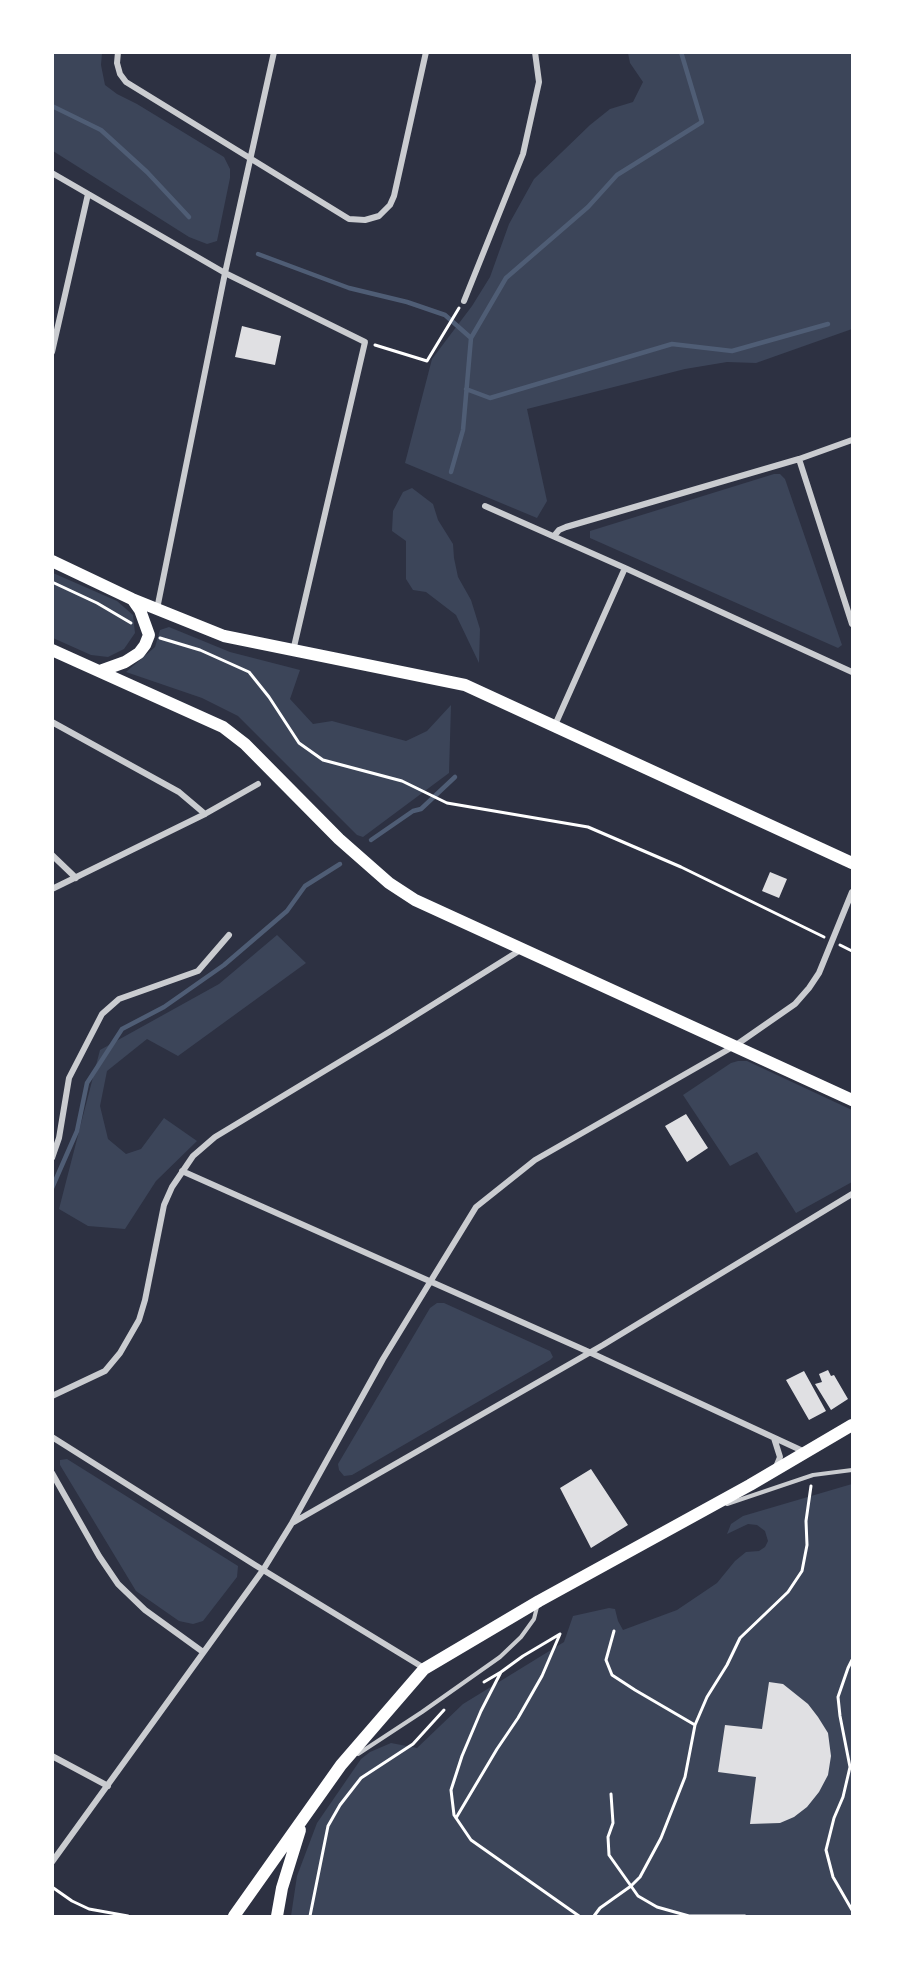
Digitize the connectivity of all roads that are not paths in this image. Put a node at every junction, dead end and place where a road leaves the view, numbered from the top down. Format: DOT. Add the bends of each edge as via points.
graph roads {
  1 [pos="118,52"];
  2 [pos="274,52"];
  3 [pos="426,52"];
  4 [pos="535,52"];
  5 [pos="251,160"];
  6 [pos="52,173"];
  7 [pos="88,194"];
  8 [pos="225,273"];
  9 [pos="464,301"];
  10 [pos="56,319"];
  11 [pos="52,352"];
  12 [pos="852,440"];
  13 [pos="800,459"];
  14 [pos="485,506"];
  15 [pos="554,536"];
  16 [pos="52,561"];
  17 [pos="625,568"];
  18 [pos="132,598"];
  19 [pos="157,609"];
  20 [pos="852,624"];
  21 [pos="149,635"];
  22 [pos="52,650"];
  23 [pos="293,651"];
  24 [pos="100,671"];
  25 [pos="852,672"];
  26 [pos="52,722"];
  27 [pos="555,725"];
  28 [pos="258,784"];
  29 [pos="205,814"];
  30 [pos="52,855"];
  31 [pos="852,863"];
  32 [pos="76,878"];
  33 [pos="52,889"];
  34 [pos="852,892"];
  35 [pos="229,935"];
  36 [pos="522,948"];
  37 [pos="736,1045"];
  38 [pos="852,1100"];
  39 [pos="52,1158"];
  40 [pos="182,1171"];
  41 [pos="852,1194"];
  42 [pos="431,1282"];
  43 [pos="589,1352"];
  44 [pos="52,1396"];
  45 [pos="852,1425"];
  46 [pos="52,1437"];
  47 [pos="773,1437"];
  48 [pos="805,1452"];
  49 [pos="852,1467"];
  50 [pos="775,1469"];
  51 [pos="52,1473"];
  52 [pos="685,1519"];
  53 [pos="292,1523"];
  54 [pos="263,1570"];
  55 [pos="539,1600"];
  56 [pos="203,1652"];
  57 [pos="424,1669"];
  58 [pos="52,1756"];
  59 [pos="341,1765"];
  60 [pos="108,1786"];
  61 [pos="304,1818"];
  62 [pos="52,1862"];
  63 [pos="234,1917"];
  64 [pos="277,1917"];
  1 -- 5 [label="street" via="117,63 126,82"];
  2 -- 5 [label="street"];
  3 -- 5 [label="street" via="394,196 379,216 349,219"];
  4 -- 9 [label="street" via="539,82 523,154"];
  5 -- 8 [label="street"];
  6 -- 7 [label="street"];
  7 -- 8 [label="street"];
  7 -- 10 [label="street"];
  8 -- 19 [label="street"];
  8 -- 23 [label="street" via="365,342"];
  10 -- 11 [label="street"];
  12 -- 13 [label="street"];
  13 -- 15 [label="street" via="566,526"];
  13 -- 20 [label="street"];
  14 -- 15 [label="street"];
  15 -- 17 [label="street"];
  16 -- 18 [label="main road"];
  17 -- 25 [label="street"];
  17 -- 27 [label="street"];
  18 -- 19 [label="main road"];
  18 -- 21 [label="main road"];
  19 -- 21 [label="main road"];
  19 -- 23 [label="main road" via="224,636"];
  21 -- 24 [label="main road" via="133,657"];
  22 -- 24 [label="main road"];
  23 -- 27 [label="main road" via="465,685"];
  24 -- 36 [label="main road" via="224,727 389,883 415,900"];
  26 -- 29 [label="street" via="179,792"];
  27 -- 31 [label="main road"];
  28 -- 29 [label="street"];
  29 -- 32 [label="street"];
  30 -- 32 [label="street"];
  32 -- 33 [label="street"];
  34 -- 37 [label="street" via="819,973 795,1004"];
  35 -- 39 [label="street" via="198,971 119,999 102,1014 69,1078"];
  36 -- 37 [label="main road"];
  36 -- 40 [label="street" via="215,1137"];
  37 -- 38 [label="main road"];
  37 -- 42 [label="street" via="535,1160 476,1207"];
  40 -- 42 [label="street"];
  40 -- 44 [label="street" via="164,1205 145,1300 126,1344 105,1371"];
  41 -- 43 [label="street"];
  42 -- 43 [label="street"];
  42 -- 53 [label="street" via="383,1359"];
  43 -- 47 [label="street"];
  43 -- 53 [label="street"];
  45 -- 48 [label="main road"];
  46 -- 54 [label="street"];
  47 -- 48 [label="street"];
  47 -- 50 [label="street" via="780,1457"];
  48 -- 50 [label="main road"];
  49 -- 52 [label="lane" via="813,1475"];
  50 -- 52 [label="main road"];
  51 -- 56 [label="street" via="118,1584 145,1610"];
  52 -- 55 [label="main road"];
  53 -- 54 [label="street"];
  54 -- 56 [label="street"];
  54 -- 57 [label="street"];
  55 -- 57 [label="main road"];
  55 -- 59 [label="lane" via="534,1619 500,1657"];
  56 -- 60 [label="street"];
  57 -- 59 [label="main road"];
  58 -- 60 [label="street"];
  59 -- 61 [label="main road"];
  60 -- 62 [label="street"];
  61 -- 63 [label="main road"];
  61 -- 64 [label="main road"];
}
